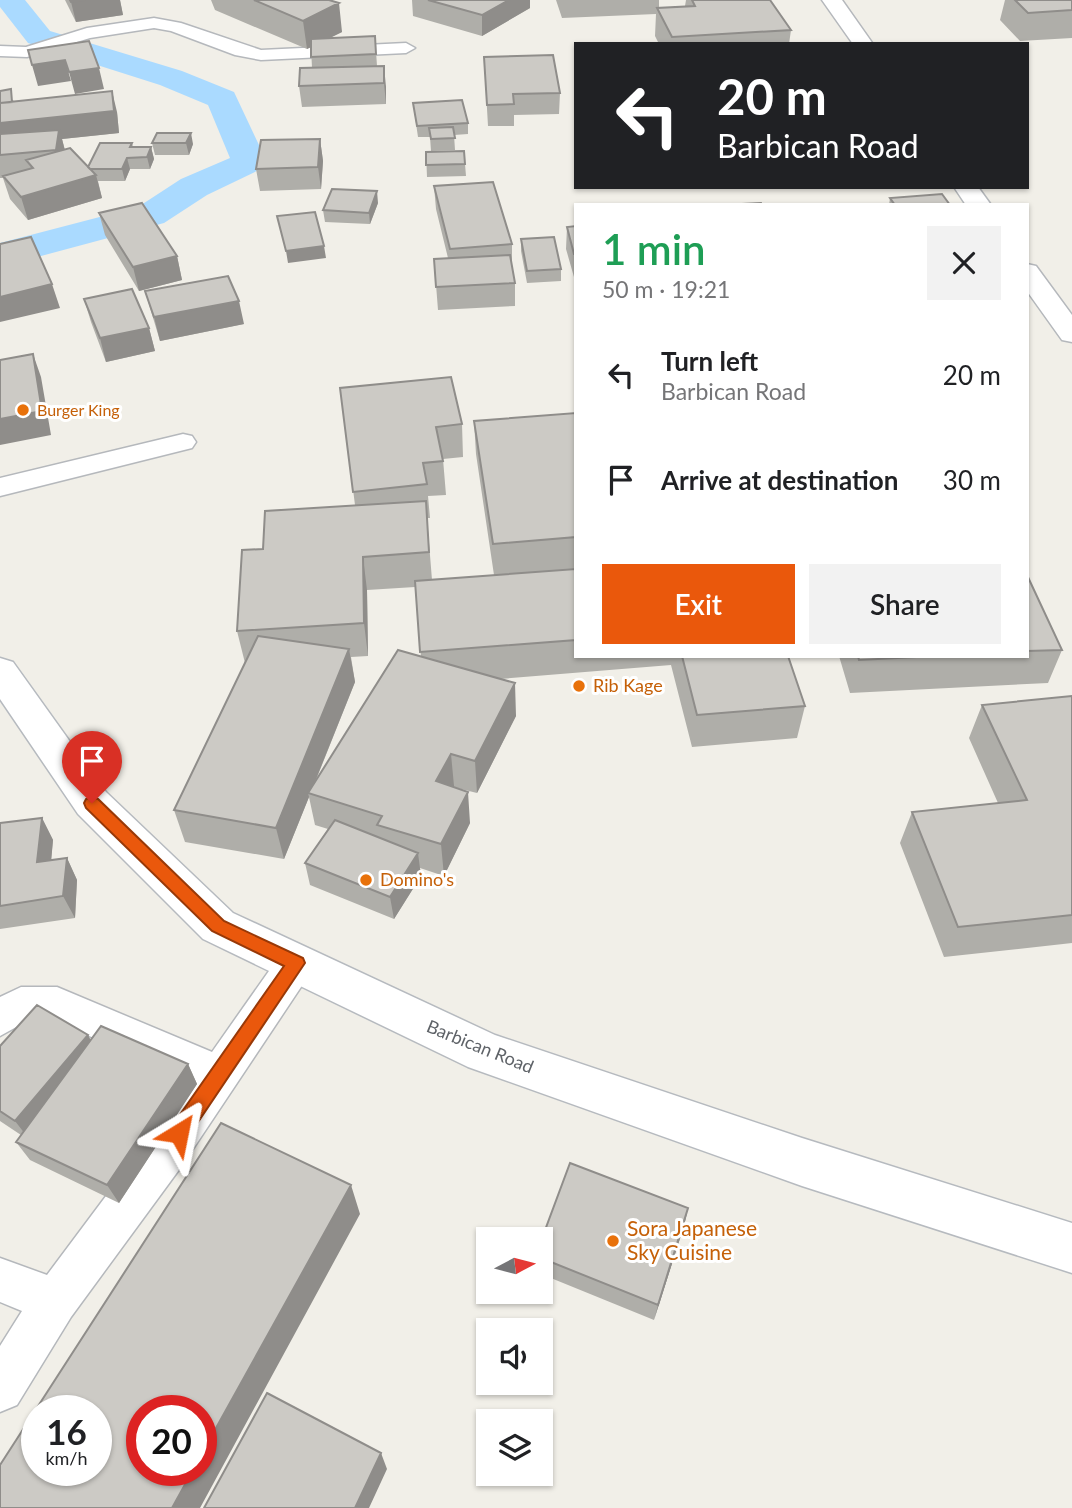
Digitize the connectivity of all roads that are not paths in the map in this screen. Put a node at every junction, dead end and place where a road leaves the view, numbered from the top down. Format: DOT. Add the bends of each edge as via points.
graph roads {
  1 [pos="832,0"];
  2 [pos="862,42"];
  3 [pos="406,48"];
  4 [pos="0,51"];
  5 [pos="1029,276"];
  6 [pos="1072,334"];
  7 [pos="183,442"];
  8 [pos="0,487"];
  9 [pos="0,671"];
  10 [pos="296,963"];
  11 [pos="0,1018"];
  12 [pos="220,1074"];
  13 [pos="1072,1248"];
  14 [pos="0,1280"];
  15 [pos="55,1301"];
  16 [pos="0,1388"];
  1 -- 2 [label="main road"];
  3 -- 4 [label="lane" via="261,55 153,23 87,33 27,51"];
  5 -- 6 [label="main road"];
  7 -- 8 [label="lane"];
  9 -- 10 [label="main road, Barbican Road" via="92,803 218,926"];
  10 -- 12 [label="lane"];
  10 -- 13 [label="main road, Barbican Road" via="484,1052 802,1162"];
  11 -- 12 [label="lane" via="21,1004 57,1004"];
  12 -- 15 [label="lane"];
  14 -- 15 [label="lane"];
  15 -- 16 [label="lane"];
}
